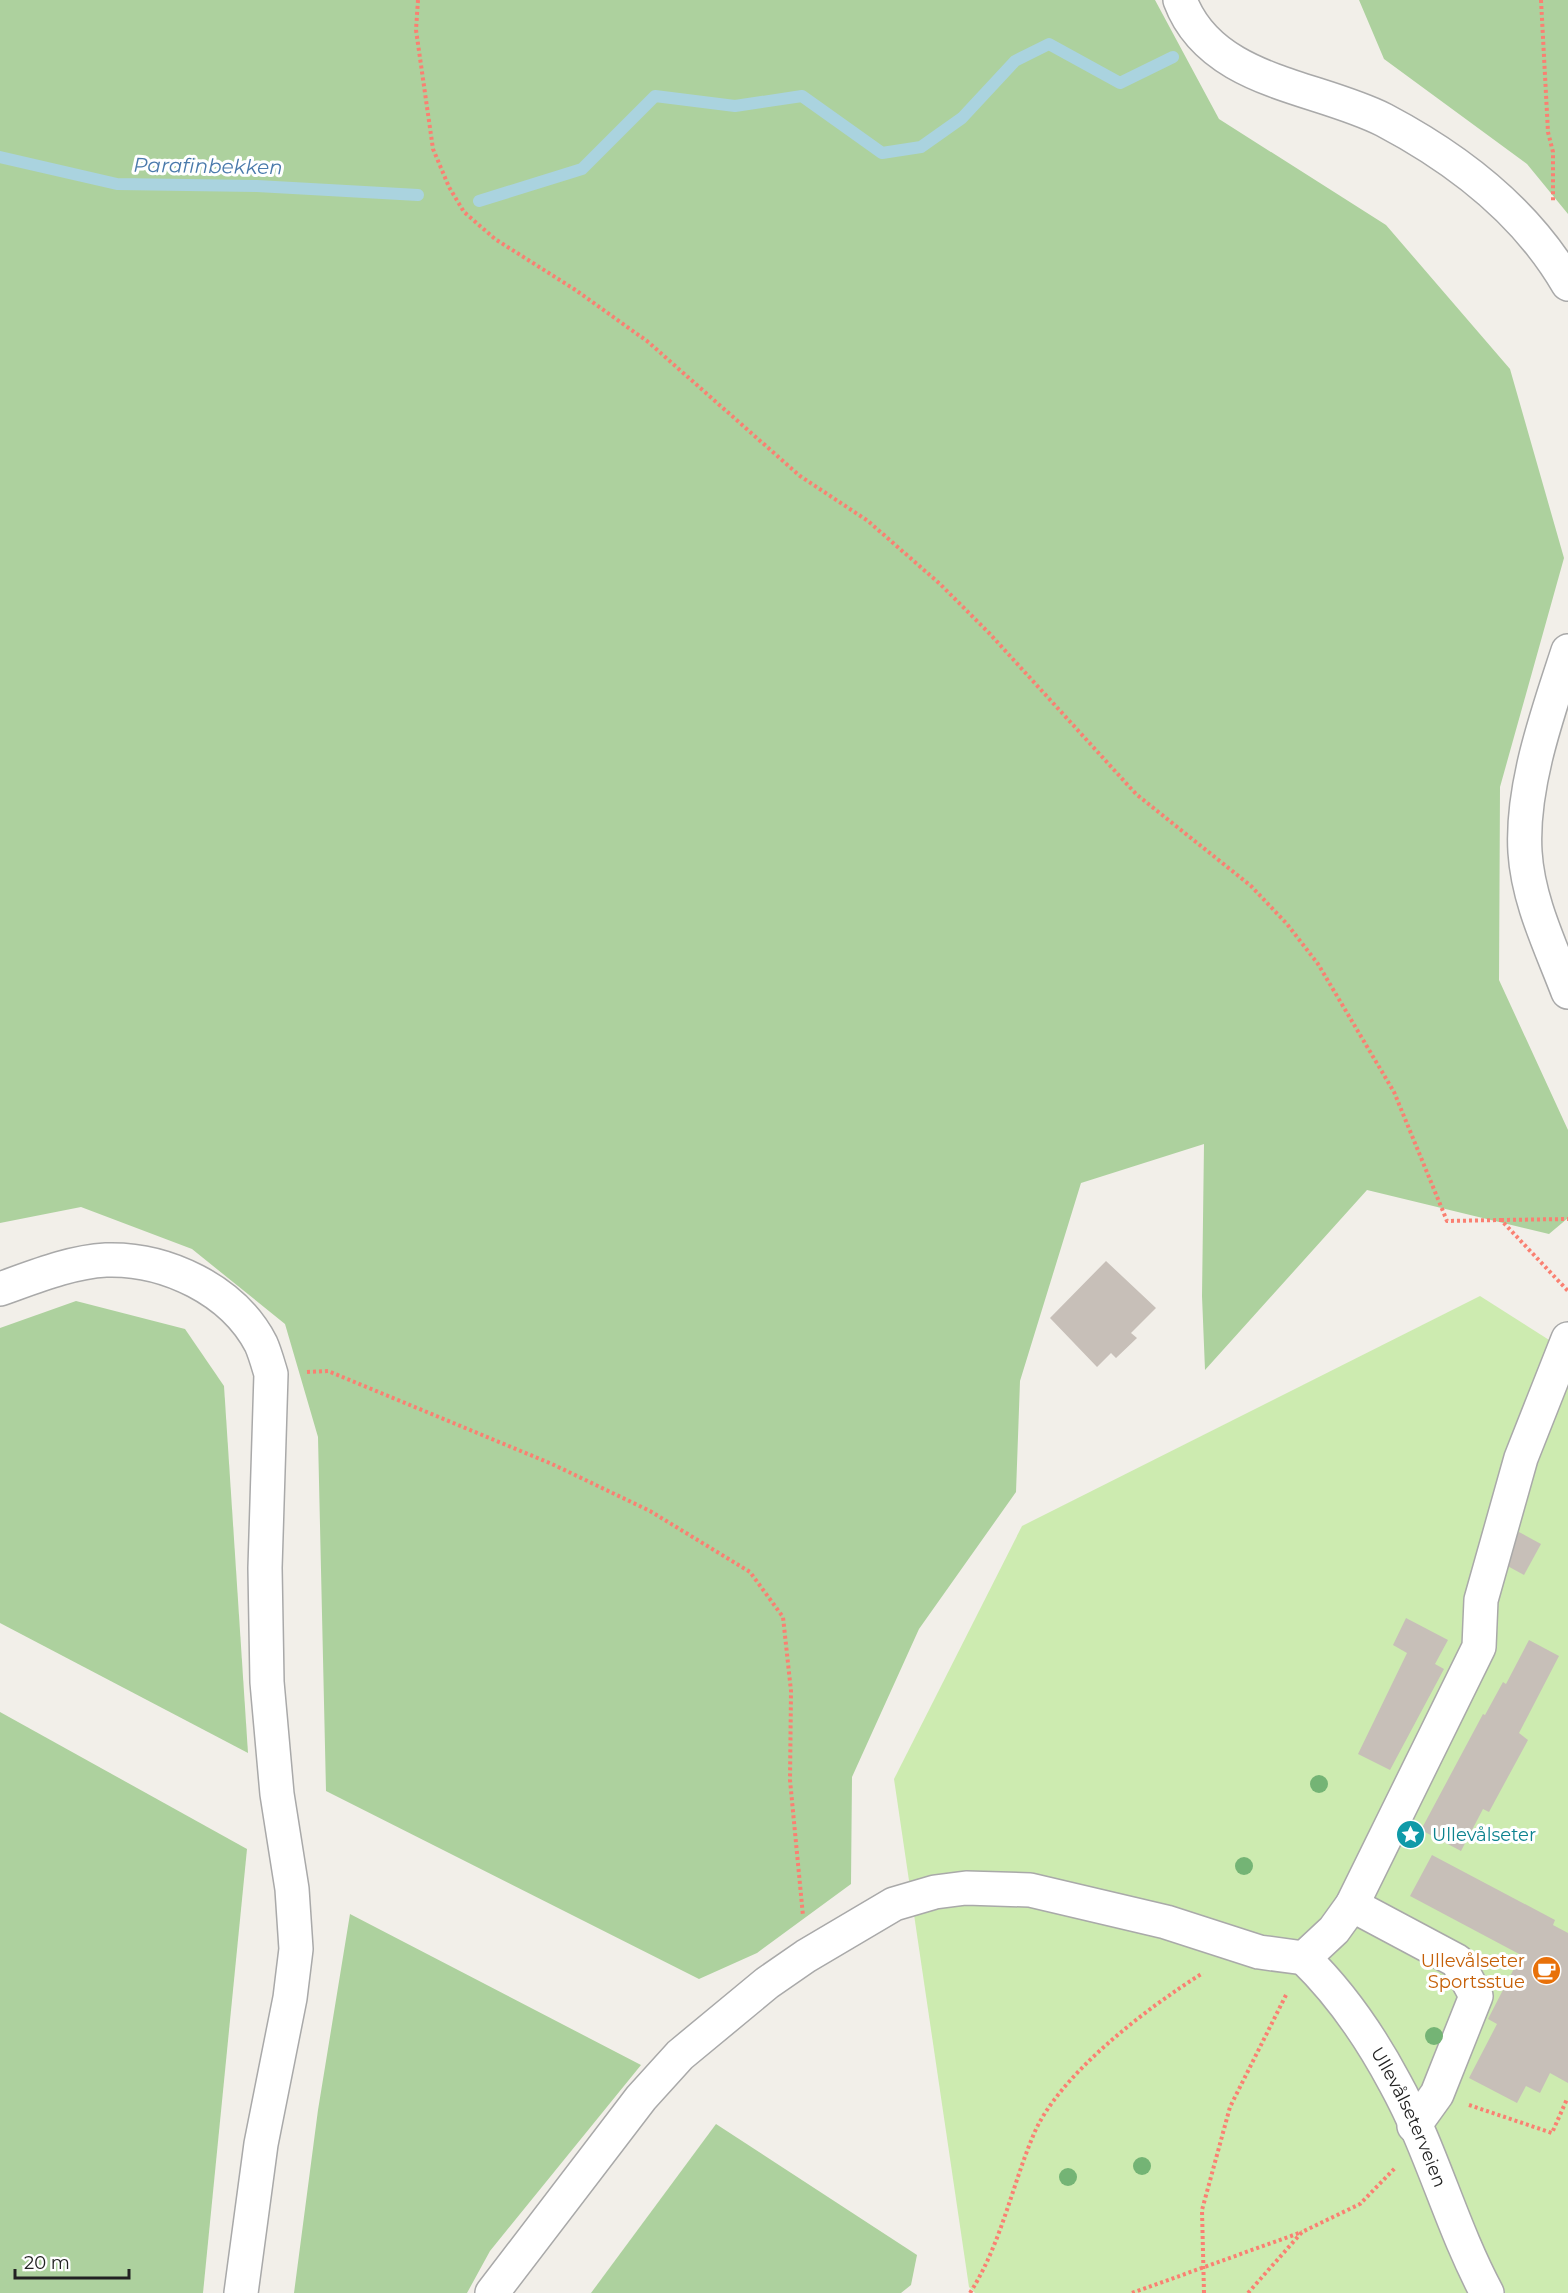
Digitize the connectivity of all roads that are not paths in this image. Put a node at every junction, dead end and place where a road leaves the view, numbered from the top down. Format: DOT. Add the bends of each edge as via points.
graph roads {
  1 [pos="1180,0"];
  2 [pos="1568,284"];
  3 [pos="1568,651"];
  4 [pos="1568,992"];
  5 [pos="0,1289"];
  6 [pos="1568,1339"];
  7 [pos="1352,1905"];
  8 [pos="1304,1958"];
  9 [pos="1414,2126"];
  10 [pos="241,2293"];
  11 [pos="492,2293"];
  12 [pos="1487,2293"];
  1 -- 2 [label="street" via="1192,25 1224,57 1382,119 1467,171 1526,225"];
  3 -- 4 [label="street" via="1530,785 1525,852 1536,908"];
  5 -- 10 [label="street" via="86,1263 127,1260 153,1264 223,1298 239,1313 261,1345 271,1374 265,1568 267,1682 296,1949 261,2144"];
  6 -- 7 [label="street" via="1518,1469 1480,1600 1479,1647"];
  7 -- 8 [label="street" via="1334,1930"];
  7 -- 9 [label="street" via="1457,1961 1476,1996 1437,2094"];
  8 -- 9 [label="street, Ullevålseterveien" via="1331,1985 1353,2016 1396,2084"];
  8 -- 11 [label="street" via="1234,1954 1199,1932 1030,1890 982,1888 935,1892 894,1904 767,1983 680,2055 657,2079"];
  9 -- 12 [label="street, Ullevålseterveien"];
}
